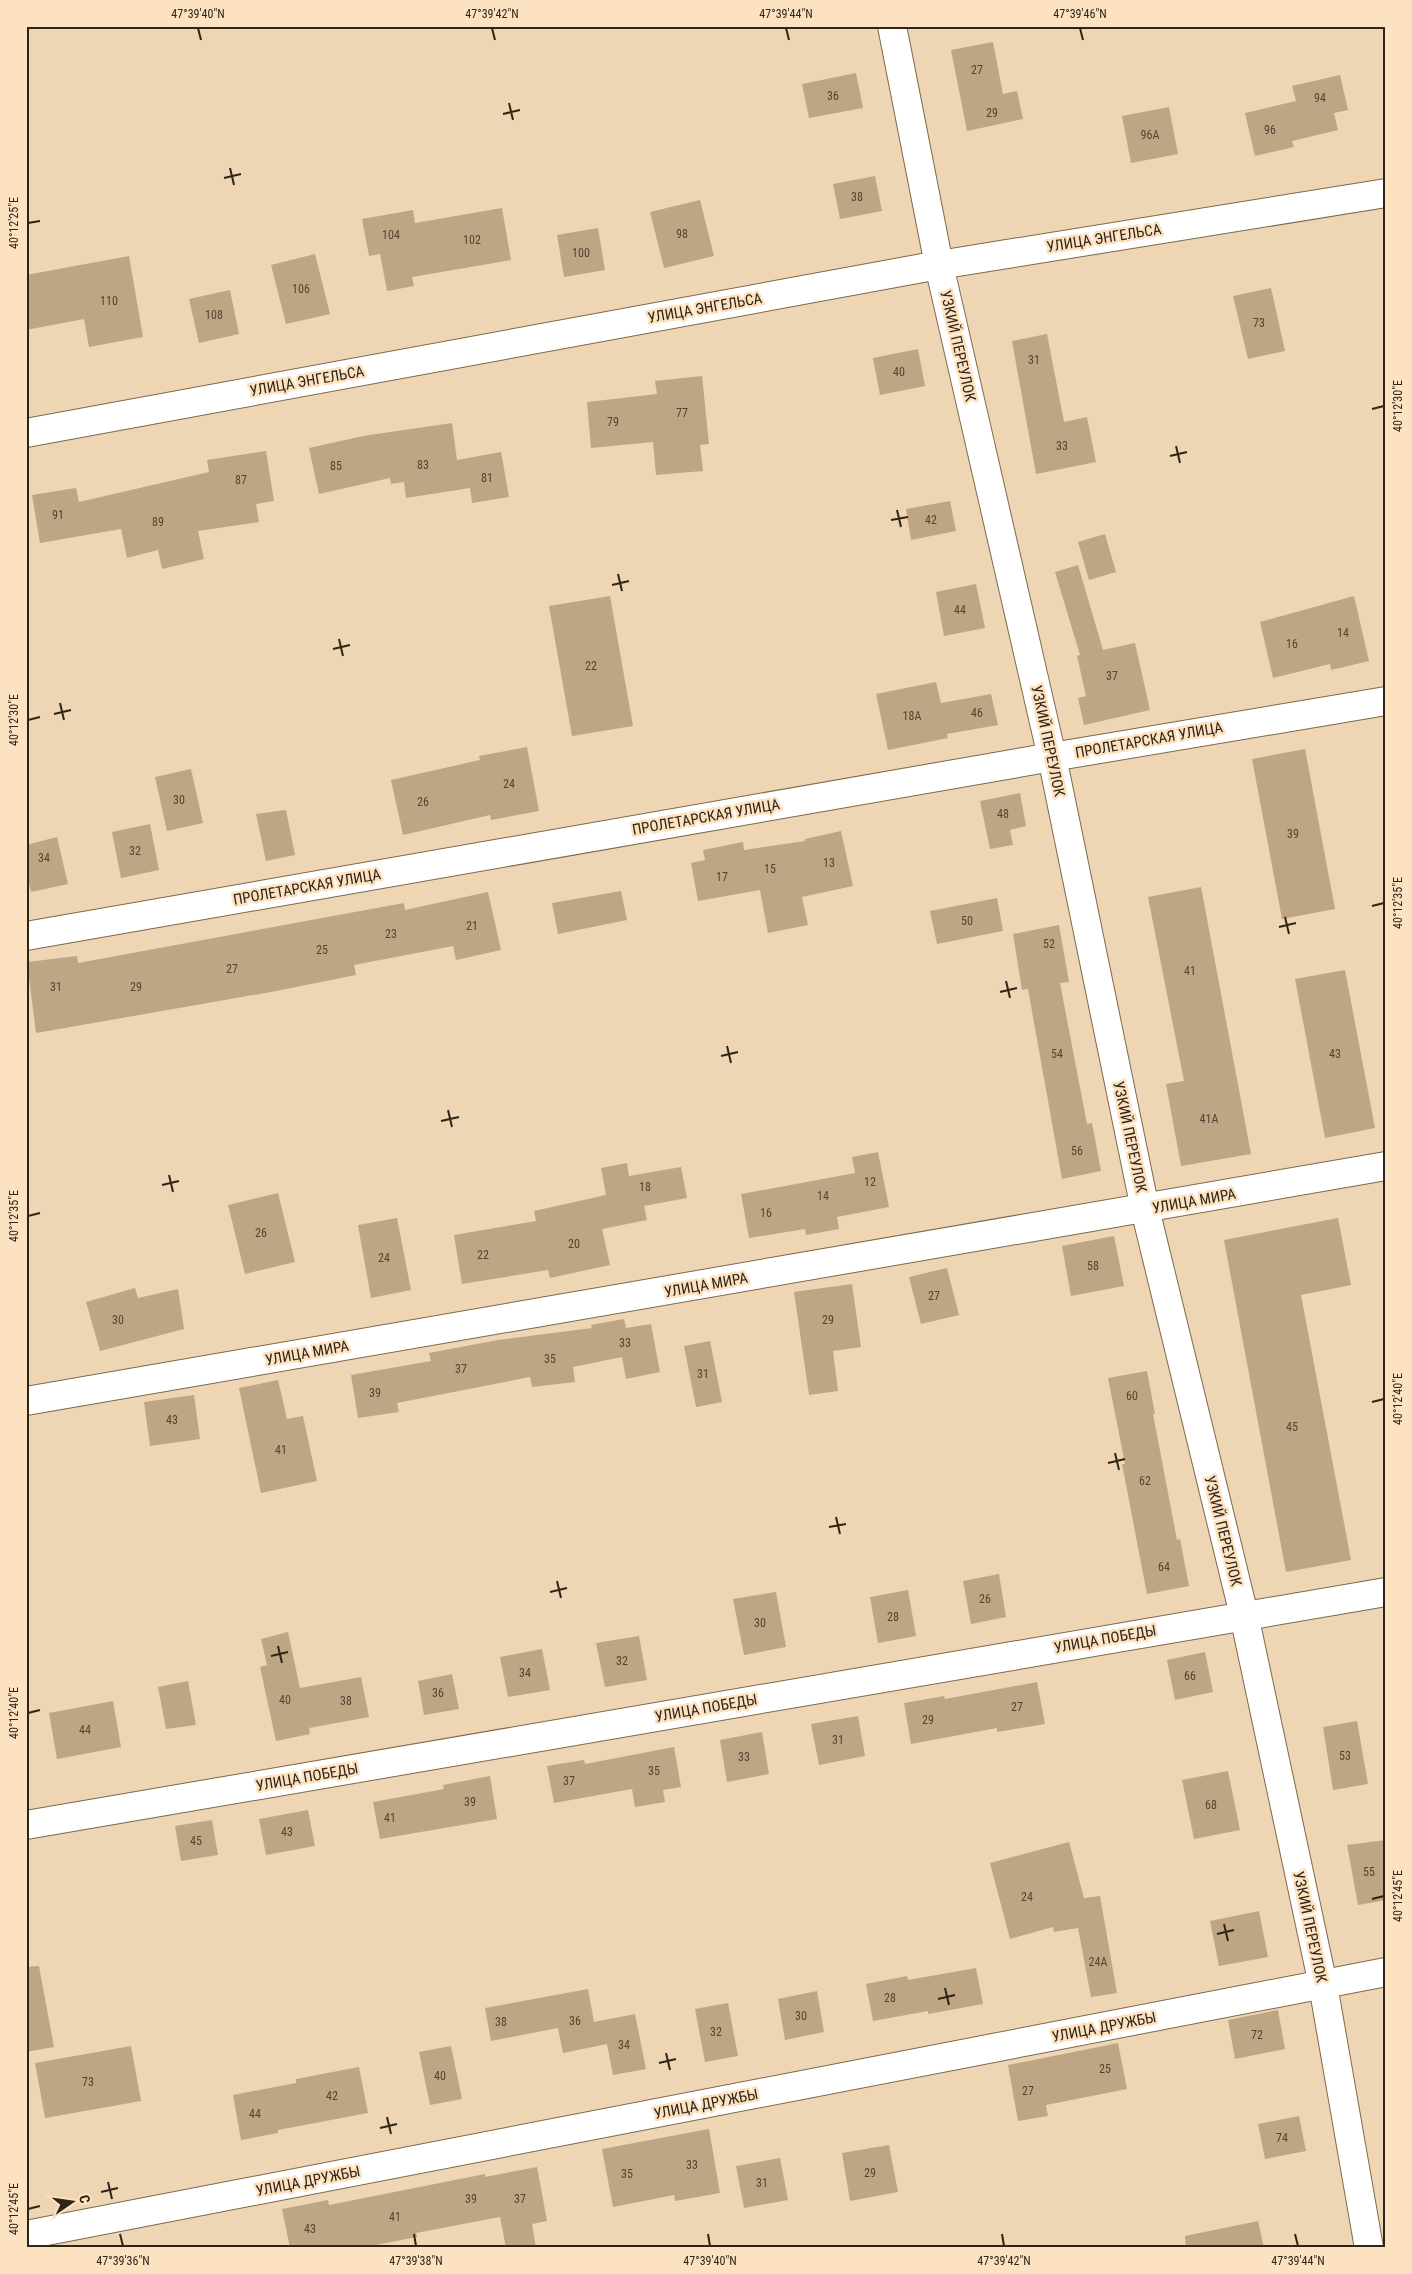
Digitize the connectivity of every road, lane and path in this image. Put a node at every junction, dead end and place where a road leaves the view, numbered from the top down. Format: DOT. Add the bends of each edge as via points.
graph roads {
  1 [pos="892,26"];
  2 [pos="1386,193"];
  3 [pos="939,265"];
  4 [pos="26,433"];
  5 [pos="1386,700"];
  6 [pos="1052,756"];
  7 [pos="26,936"];
  8 [pos="1386,1166"];
  9 [pos="1145,1209"];
  10 [pos="26,1401"];
  11 [pos="1386,1592"];
  12 [pos="1244,1615"];
  13 [pos="26,1825"];
  14 [pos="1386,1972"];
  15 [pos="1323,1985"];
  16 [pos="26,2235"];
  17 [pos="1369,2248"];
  1 -- 3 [label="street, УЗКИЙ ПЕРЕУЛОК"];
  2 -- 3 [label="street, УЛИЦА ЭНГЕЛЬСА"];
  3 -- 4 [label="street, УЛИЦА ЭНГЕЛЬСА"];
  3 -- 6 [label="street, УЗКИЙ ПЕРЕУЛОК"];
  5 -- 6 [label="street, ПРОЛЕТАРСКАЯ УЛИЦА"];
  6 -- 7 [label="street, ПРОЛЕТАРСКАЯ УЛИЦА"];
  6 -- 9 [label="street, УЗКИЙ ПЕРЕУЛОК"];
  8 -- 9 [label="street, УЛИЦА МИРА"];
  9 -- 10 [label="street, УЛИЦА МИРА"];
  9 -- 12 [label="street, УЗКИЙ ПЕРЕУЛОК"];
  11 -- 12 [label="street, УЛИЦА ПОБЕДЫ"];
  12 -- 13 [label="street, УЛИЦА ПОБЕДЫ"];
  12 -- 15 [label="street, УЗКИЙ ПЕРЕУЛОК"];
  14 -- 15 [label="street, УЛИЦА ДРУЖБЫ"];
  15 -- 16 [label="street, УЛИЦА ДРУЖБЫ"];
  15 -- 17 [label="street, УЗКИЙ ПЕРЕУЛОК"];
}
